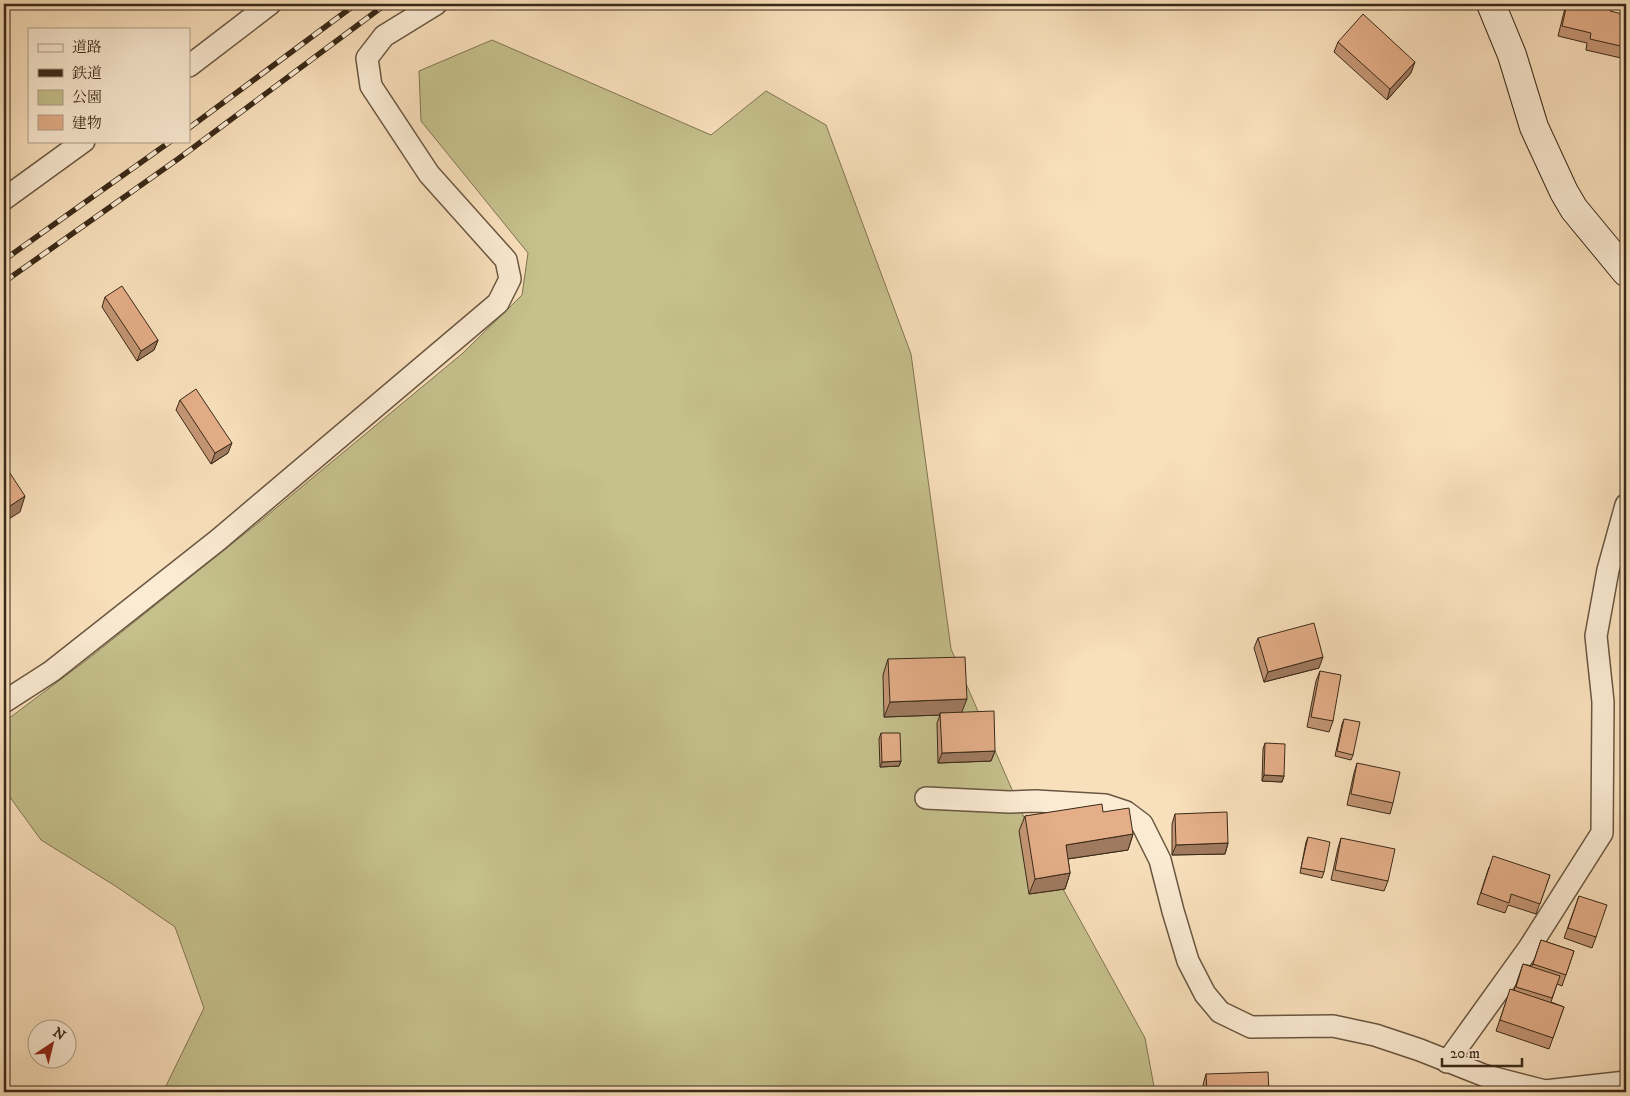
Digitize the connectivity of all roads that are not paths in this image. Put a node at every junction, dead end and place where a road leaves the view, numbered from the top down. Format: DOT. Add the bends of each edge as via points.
graph roads {
  1 [pos="270,4"];
  2 [pos="436,4"];
  3 [pos="1491,4"];
  4 [pos="190,65"];
  5 [pos="83,142"];
  6 [pos="4,199"];
  7 [pos="1626,272"];
  8 [pos="1626,505"];
  9 [pos="4,702"];
  10 [pos="926,798"];
  11 [pos="1447,1062"];
  12 [pos="1626,1082"];
  1 -- 4 [label="street"];
  2 -- 9 [label="street" via="384,36 367,58 371,86 429,174 506,260 510,280 498,303 218,540 52,671"];
  3 -- 7 [label="street" via="1512,55 1534,127 1564,192 1574,210"];
  5 -- 6 [label="street"];
  8 -- 11 [label="street" via="1608,570 1596,636 1603,702 1602,833 1529,948"];
  10 -- 11 [label="street" via="1036,801 1105,806 1126,812 1142,824 1160,860 1188,961 1205,994 1220,1012 1251,1027 1333,1026 1375,1034"];
  11 -- 12 [label="street" via="1544,1091"];
}
